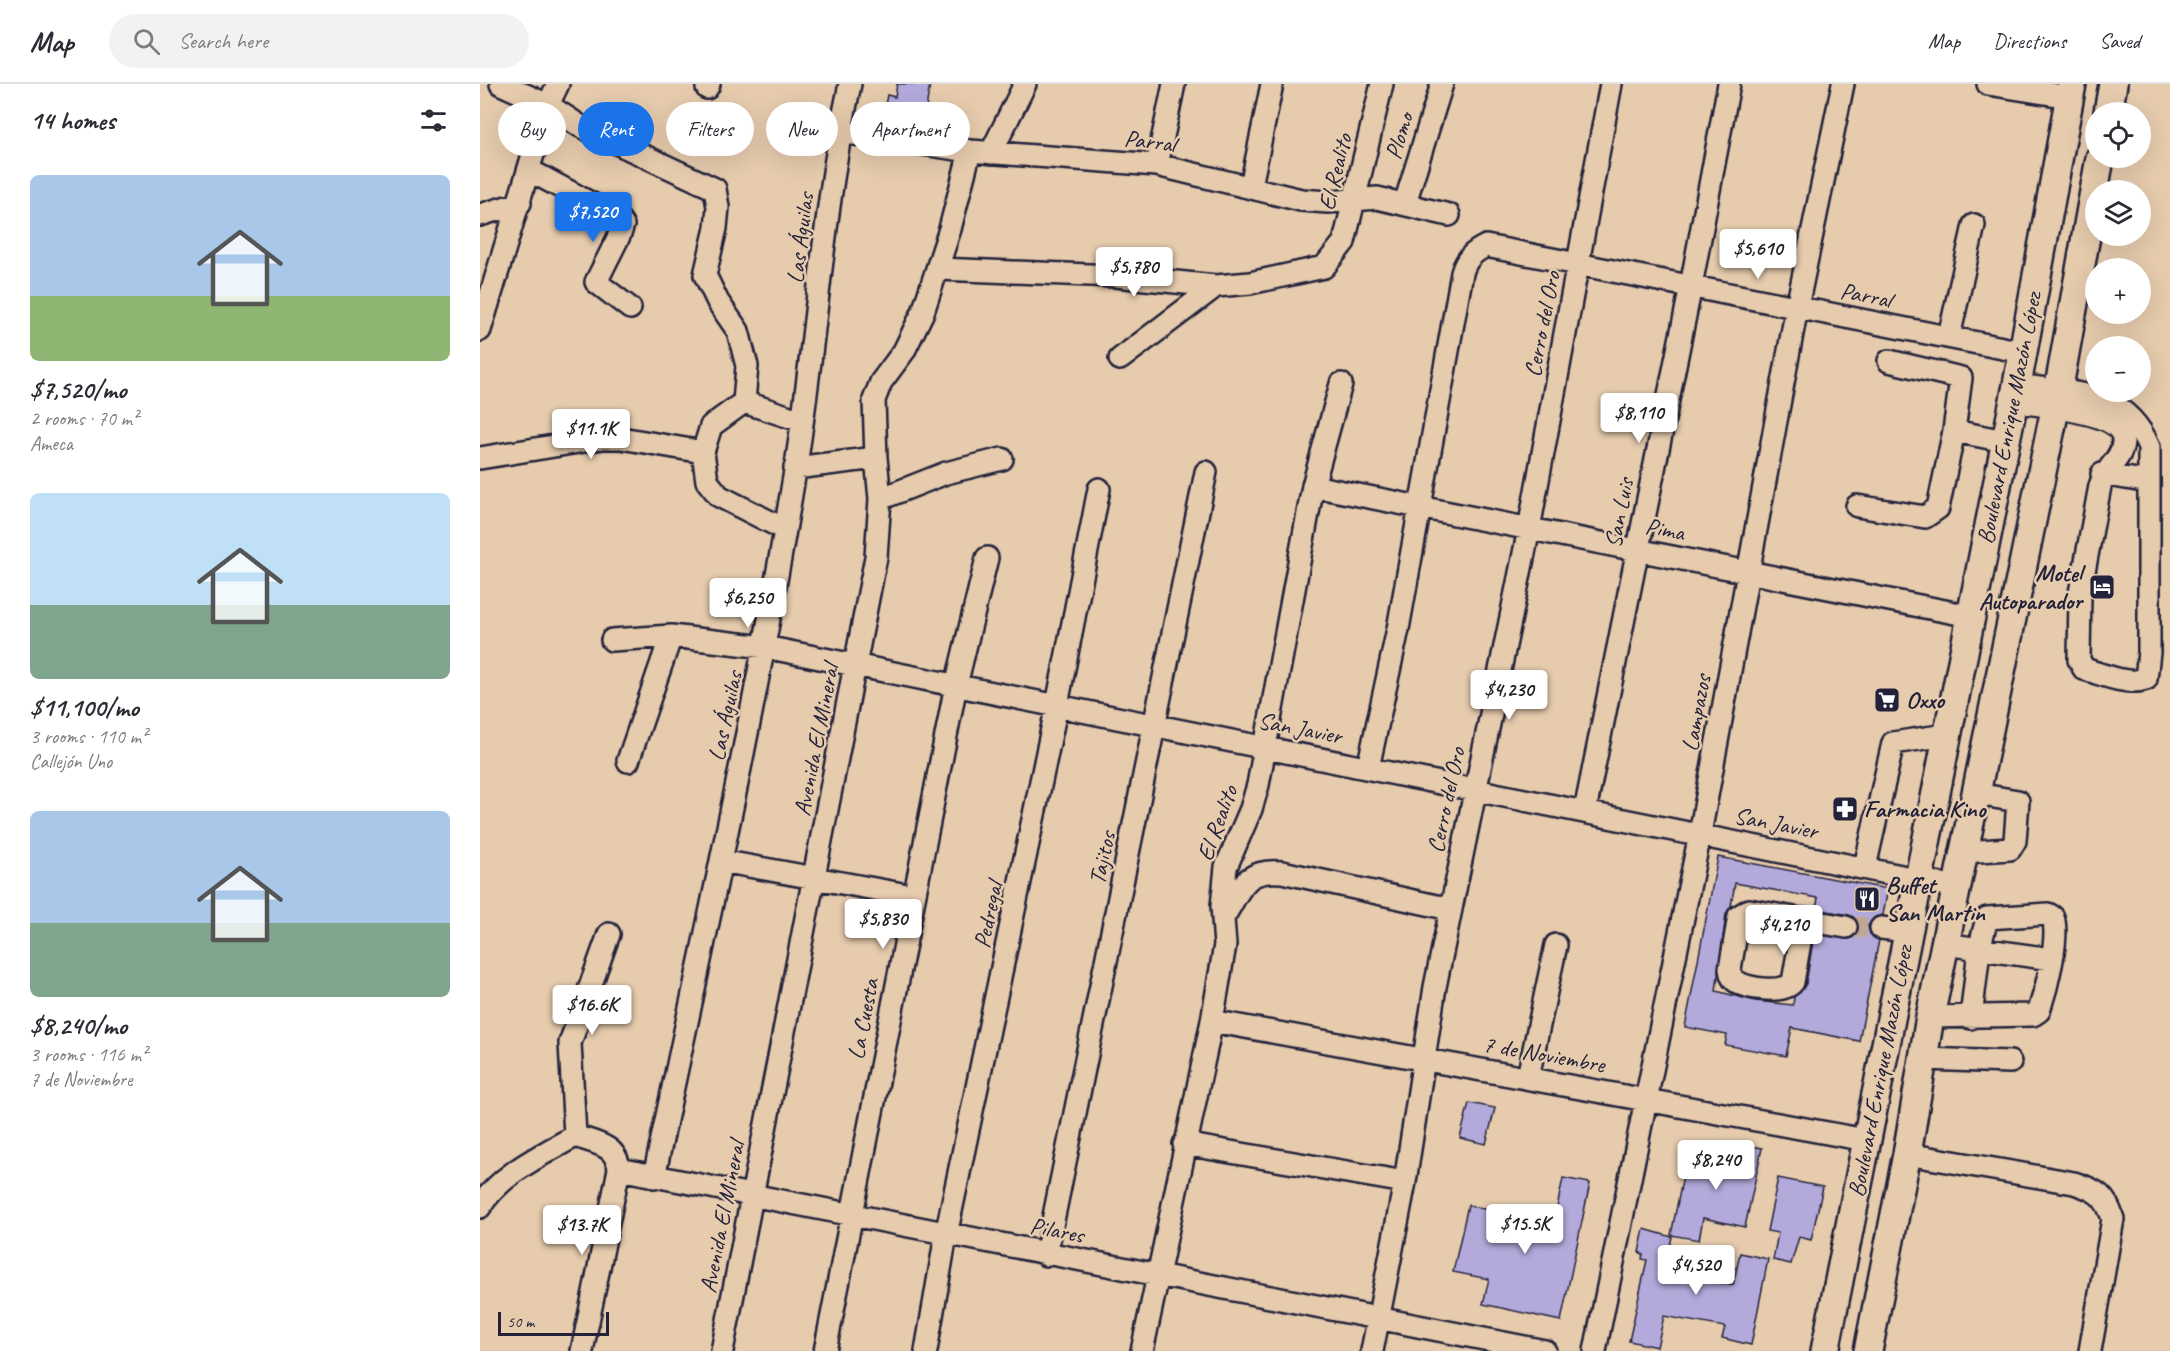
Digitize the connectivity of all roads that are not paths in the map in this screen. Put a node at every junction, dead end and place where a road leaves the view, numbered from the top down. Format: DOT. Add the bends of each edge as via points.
graph roads {
  1 [pos="501,84"];
  2 [pos="558,84"];
  3 [pos="850,84"];
  4 [pos="1025,84"];
  5 [pos="1174,84"];
  6 [pos="1272,84"];
  7 [pos="1383,84"];
  8 [pos="1442,84"];
  9 [pos="1611,84"];
  10 [pos="1729,84"];
  11 [pos="1843,84"];
  12 [pos="1988,84"];
  13 [pos="2113,84"];
  14 [pos="2029,87"];
  15 [pos="2071,91"];
  16 [pos="541,102"];
  17 [pos="549,102"];
  18 [pos="2110,102"];
  19 [pos="566,117"];
  20 [pos="840,132"];
  21 [pos="850,133"];
  22 [pos="970,151"];
  23 [pos="991,153"];
  24 [pos="533,156"];
  25 [pos="968,156"];
  26 [pos="1157,165"];
  27 [pos="2098,168"];
  28 [pos="529,170"];
  29 [pos="1251,186"];
  30 [pos="1356,199"];
  31 [pos="1405,202"];
  32 [pos="520,203"];
  33 [pos="1449,214"];
  34 [pos="480,215"];
  35 [pos="1974,225"];
  36 [pos="1579,264"];
  37 [pos="939,269"];
  38 [pos="1216,286"];
  39 [pos="1691,286"];
  40 [pos="1797,307"];
  41 [pos="630,308"];
  42 [pos="480,330"];
  43 [pos="1948,337"];
  44 [pos="2023,352"];
  45 [pos="1120,359"];
  46 [pos="1889,361"];
  47 [pos="1341,384"];
  48 [pos="2015,393"];
  49 [pos="2056,400"];
  50 [pos="744,402"];
  51 [pos="802,422"];
  52 [pos="1954,431"];
  53 [pos="2006,441"];
  54 [pos="703,452"];
  55 [pos="480,458"];
  56 [pos="876,458"];
  57 [pos="1002,459"];
  58 [pos="795,468"];
  59 [pos="1206,472"];
  60 [pos="2102,474"];
  61 [pos="2149,482"];
  62 [pos="1313,486"];
  63 [pos="1099,489"];
  64 [pos="880,499"];
  65 [pos="1857,506"];
  66 [pos="1419,507"];
  67 [pos="784,529"];
  68 [pos="1529,529"];
  69 [pos="1638,549"];
  70 [pos="987,558"];
  71 [pos="1747,571"];
  72 [pos="1971,616"];
  73 [pos="671,636"];
  74 [pos="612,640"];
  75 [pos="765,647"];
  76 [pos="857,665"];
  77 [pos="956,685"];
  78 [pos="1057,705"];
  79 [pos="1156,725"];
  80 [pos="1946,735"];
  81 [pos="1263,747"];
  82 [pos="628,761"];
  83 [pos="1368,768"];
  84 [pos="1474,789"];
  85 [pos="1976,794"];
  86 [pos="1584,811"];
  87 [pos="1700,834"];
  88 [pos="1964,852"];
  89 [pos="721,861"];
  90 [pos="1865,867"];
  91 [pos="816,877"];
  92 [pos="1917,878"];
  93 [pos="1956,887"];
  94 [pos="914,896"];
  95 [pos="1450,909"];
  96 [pos="1223,918"];
  97 [pos="1804,920"];
  98 [pos="1846,927"];
  99 [pos="609,934"];
  100 [pos="1945,944"];
  101 [pos="1556,945"];
  102 [pos="1979,950"];
  103 [pos="2051,959"];
  104 [pos="1930,1017"];
  105 [pos="1971,1017"];
  106 [pos="1212,1021"];
  107 [pos="1923,1059"];
  108 [pos="1423,1060"];
  109 [pos="2010,1062"];
  110 [pos="1528,1077"];
  111 [pos="1647,1098"];
  112 [pos="575,1136"];
  113 [pos="1866,1140"];
  114 [pos="1184,1144"];
  115 [pos="1907,1154"];
  116 [pos="619,1169"];
  117 [pos="654,1177"];
  118 [pos="1405,1182"];
  119 [pos="752,1197"];
  120 [pos="480,1207"];
  121 [pos="850,1216"];
  122 [pos="946,1235"];
  123 [pos="1046,1254"];
  124 [pos="1157,1275"];
  125 [pos="1378,1320"];
  126 [pos="582,1351"];
  127 [pos="722,1351"];
  128 [pos="825,1351"];
  129 [pos="926,1351"];
  130 [pos="1142,1351"];
  131 [pos="1372,1351"];
  132 [pos="1545,1351"];
  133 [pos="1595,1351"];
  134 [pos="1825,1351"];
  135 [pos="1868,1351"];
  136 [pos="2090,1351"];
  1 -- 16 [label="street"];
  2 -- 17 [label="street"];
  3 -- 20 [label="street, Las Águilas"];
  4 -- 23 [label="street"];
  5 -- 26 [label="street"];
  6 -- 29 [label="street"];
  7 -- 30 [label="street, El Realito"];
  8 -- 31 [label="street, Plomo"];
  9 -- 36 [label="street, Cerro del Oro"];
  10 -- 39 [label="street, San Luis"];
  11 -- 40 [label="street, Lampazos"];
  12 -- 14 [label="street"];
  13 -- 18 [label="main road"];
  14 -- 15 [label="street"];
  15 -- 44 [label="main road, Boulevard Enrique Mazón López"];
  19 -- 50 [label="street" via="715,189 716,228 705,275 717,302 738,331 747,366"];
  20 -- 21 [label="street, Parral"];
  20 -- 51 [label="street, Las Águilas"];
  22 -- 23 [label="street, Parral"];
  23 -- 26 [label="street, Parral"];
  24 -- 28 [label="street"];
  25 -- 37 [label="street, Avenida El Mineral"];
  26 -- 29 [label="street, Parral"];
  27 -- 49 [label="main road, Boulevard Enrique Mazón López"];
  28 -- 32 [label="street"];
  28 -- 41 [label="street" via="618,218 623,225 620,234 596,282"];
  29 -- 30 [label="street, Parral" via="1301,200"];
  30 -- 31 [label="street, Parral"];
  30 -- 38 [label="street, El Realito" via="1344,242 1324,267"];
  31 -- 33 [label="street, Parral"];
  32 -- 34 [label="street"];
  32 -- 42 [label="street"];
  35 -- 43 [label="street"];
  36 -- 39 [label="street, Parral"];
  36 -- 66 [label="street, Parral" via="1486,246 1466,261"];
  36 -- 68 [label="street, Cerro del Oro"];
  37 -- 38 [label="street" via="1115,276"];
  37 -- 56 [label="street, Avenida El Mineral" via="903,351 881,382 874,400"];
  38 -- 45 [label="street"];
  39 -- 40 [label="street, Parral"];
  39 -- 69 [label="street, San Luis"];
  40 -- 43 [label="street, Parral"];
  40 -- 71 [label="street, Lampazos"];
  43 -- 44 [label="street, Parral"];
  44 -- 48 [label="main road, Boulevard Enrique Mazón López"];
  46 -- 52 [label="street" via="1961,378"];
  47 -- 62 [label="street, El Realito"];
  48 -- 49 [label="street"];
  48 -- 53 [label="main road, Boulevard Enrique Mazón López"];
  49 -- 60 [label="street" via="2094,414 2121,432 2119,456"];
  49 -- 61 [label="street" via="2088,395 2111,402 2127,414 2142,431 2149,447"];
  49 -- 85 [label="main road, Boulevard Enrique Mazón López"];
  50 -- 51 [label="street"];
  50 -- 54 [label="street" via="711,426"];
  51 -- 58 [label="street, Las Águilas"];
  52 -- 53 [label="street"];
  52 -- 65 [label="street" via="1938,508 1932,514 1925,517"];
  53 -- 72 [label="main road, Boulevard Enrique Mazón López"];
  54 -- 55 [label="street" via="603,438"];
  54 -- 67 [label="street" via="707,481 719,496"];
  56 -- 58 [label="street"];
  56 -- 64 [label="street, Avenida El Mineral"];
  57 -- 64 [label="street" via="946,473"];
  58 -- 67 [label="street, Las Águilas"];
  59 -- 79 [label="street, Tajitos"];
  60 -- 61 [label="street"];
  60 -- 61 [label="street" via="2080,593 2079,660 2084,669 2139,681 2146,680 2150,652"];
  62 -- 66 [label="street, Pima"];
  62 -- 81 [label="street, El Realito"];
  63 -- 78 [label="street, Pedregal"];
  64 -- 76 [label="street, Avenida El Mineral" via="876,557"];
  66 -- 68 [label="street, Pima"];
  66 -- 83 [label="street"];
  67 -- 75 [label="street, Las Águilas"];
  68 -- 69 [label="street, Pima"];
  68 -- 84 [label="street, Cerro del Oro"];
  69 -- 71 [label="street, Pima"];
  69 -- 86 [label="street, San Luis"];
  70 -- 77 [label="street, La Cuesta"];
  71 -- 72 [label="street, Pima"];
  71 -- 87 [label="street, Lampazos"];
  72 -- 80 [label="main road, Boulevard Enrique Mazón López"];
  73 -- 74 [label="street, San Javier"];
  73 -- 75 [label="street, San Javier"];
  73 -- 82 [label="street"];
  75 -- 76 [label="street, San Javier"];
  75 -- 89 [label="street, Las Águilas"];
  76 -- 77 [label="street, San Javier"];
  76 -- 91 [label="street, Avenida El Mineral"];
  77 -- 78 [label="street, San Javier"];
  77 -- 94 [label="street, La Cuesta"];
  78 -- 79 [label="street, San Javier"];
  78 -- 122 [label="street, Pedregal"];
  79 -- 81 [label="street, San Javier"];
  79 -- 123 [label="street, Tajitos"];
  80 -- 90 [label="street" via="1893,743"];
  80 -- 92 [label="main road, Boulevard Enrique Mazón López"];
  81 -- 83 [label="street, San Javier"];
  81 -- 96 [label="street, El Realito" via="1251,809 1226,867"];
  83 -- 84 [label="street, San Javier"];
  84 -- 86 [label="street, San Javier"];
  84 -- 95 [label="street, Cerro del Oro"];
  85 -- 88 [label="main road, Boulevard Enrique Mazón López"];
  85 -- 88 [label="street" via="2018,801 2015,841 2010,849"];
  86 -- 87 [label="street, San Javier"];
  87 -- 90 [label="street, San Javier"];
  87 -- 111 [label="street, Lampazos"];
  88 -- 93 [label="main road, Boulevard Enrique Mazón López"];
  89 -- 91 [label="street"];
  89 -- 117 [label="street, Las Águilas"];
  90 -- 92 [label="street, San Javier"];
  91 -- 94 [label="street"];
  91 -- 119 [label="street, Avenida El Mineral"];
  92 -- 93 [label="street, San Javier"];
  92 -- 113 [label="main road, Boulevard Enrique Mazón López" via="1894,930"];
  93 -- 100 [label="main road, Boulevard Enrique Mazón López"];
  94 -- 121 [label="street, La Cuesta"];
  95 -- 96 [label="street" via="1266,871 1256,872 1248,880"];
  95 -- 108 [label="street, Cerro del Oro"];
  96 -- 106 [label="street, El Realito" via="1225,945"];
  97 -- 98 [label="street"];
  99 -- 112 [label="street" via="570,1043"];
  100 -- 102 [label="street"];
  100 -- 104 [label="main road, Boulevard Enrique Mazón López"];
  101 -- 110 [label="street"];
  102 -- 103 [label="street"];
  102 -- 103 [label="street" via="1984,923 1990,916 2048,914 2055,924"];
  102 -- 105 [label="street"];
  103 -- 105 [label="street" via="2038,1011 2032,1015"];
  104 -- 105 [label="street"];
  104 -- 107 [label="main road, Boulevard Enrique Mazón López"];
  106 -- 108 [label="street, 7 de Noviembre"];
  106 -- 114 [label="street, El Realito"];
  107 -- 109 [label="street"];
  107 -- 115 [label="main road, Boulevard Enrique Mazón López"];
  108 -- 110 [label="street, 7 de Noviembre"];
  108 -- 118 [label="street, Cerro del Oro"];
  110 -- 111 [label="street, 7 de Noviembre"];
  111 -- 113 [label="street, 7 de Noviembre"];
  111 -- 133 [label="street, Lampazos"];
  112 -- 116 [label="street" via="612,1150"];
  112 -- 120 [label="street" via="512,1174"];
  113 -- 134 [label="main road, Boulevard Enrique Mazón López"];
  114 -- 118 [label="street"];
  114 -- 124 [label="street, El Realito"];
  115 -- 135 [label="main road, Boulevard Enrique Mazón López"];
  115 -- 136 [label="street" via="2096,1189 2108,1202 2113,1219"];
  116 -- 117 [label="street, Pilares"];
  116 -- 126 [label="street"];
  117 -- 119 [label="street, Pilares"];
  118 -- 125 [label="street, Cerro del Oro"];
  119 -- 121 [label="street, Pilares"];
  119 -- 127 [label="street, Avenida El Mineral"];
  121 -- 122 [label="street, Pilares"];
  121 -- 128 [label="street, La Cuesta"];
  122 -- 123 [label="street, Pilares"];
  122 -- 129 [label="street, Pedregal"];
  123 -- 124 [label="street, Pilares"];
  124 -- 125 [label="street, Pilares"];
  124 -- 130 [label="street, El Realito"];
  125 -- 131 [label="street, Cerro del Oro"];
  125 -- 132 [label="street, Pilares"];
}
